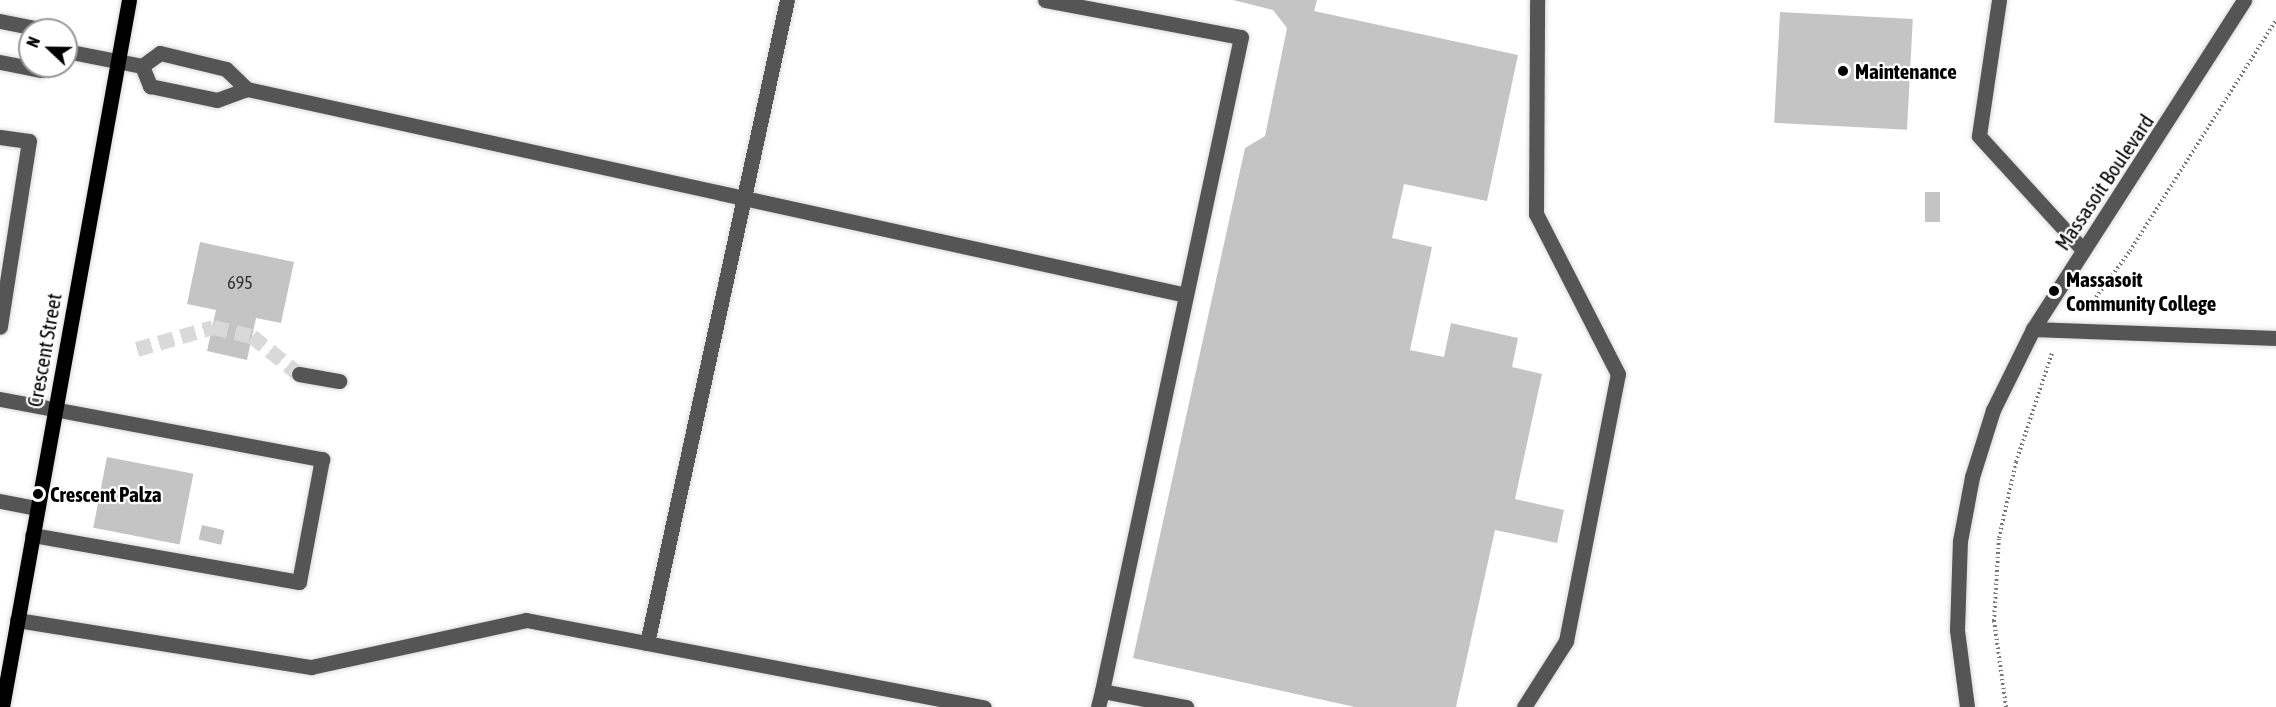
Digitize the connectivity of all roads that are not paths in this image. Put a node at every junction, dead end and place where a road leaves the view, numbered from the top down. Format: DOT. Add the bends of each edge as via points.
graph roads {
  1 [pos="129,0"];
  2 [pos="788,0"];
  3 [pos="1045,0"];
  4 [pos="1537,0"];
  5 [pos="1999,0"];
  6 [pos="2244,0"];
  7 [pos="0,21"];
  8 [pos="18,25"];
  9 [pos="78,53"];
  10 [pos="117,60"];
  11 [pos="0,62"];
  12 [pos="18,66"];
  13 [pos="142,66"];
  14 [pos="247,89"];
  15 [pos="0,137"];
  16 [pos="742,198"];
  17 [pos="7,235"];
  18 [pos="2083,250"];
  19 [pos="1186,295"];
  20 [pos="0,327"];
  21 [pos="2033,329"];
  22 [pos="2276,338"];
  23 [pos="299,374"];
  24 [pos="339,381"];
  25 [pos="0,399"];
  26 [pos="55,409"];
  27 [pos="0,501"];
  28 [pos="37,508"];
  29 [pos="32,535"];
  30 [pos="17,620"];
  31 [pos="647,643"];
  32 [pos="4,668"];
  33 [pos="1102,691"];
  34 [pos="2,707"];
  35 [pos="984,707"];
  36 [pos="1098,707"];
  37 [pos="1186,707"];
  38 [pos="1524,707"];
  39 [pos="1967,707"];
  1 -- 10 [label="main road, Crescent Street"];
  2 -- 16 [label="street"];
  3 -- 19 [label="street" via="1241,37"];
  4 -- 38 [label="street" via="1536,214 1618,374 1566,641"];
  5 -- 18 [label="street" via="1979,136"];
  6 -- 18 [label="street, Massasoit Boulevard" via="2166,128"];
  7 -- 8 [label="street"];
  9 -- 10 [label="street"];
  10 -- 13 [label="street"];
  10 -- 26 [label="main road, Crescent Street"];
  11 -- 12 [label="street"];
  13 -- 14 [label="street" via="160,53 226,69"];
  13 -- 14 [label="street" via="150,86 217,100"];
  14 -- 16 [label="street"];
  15 -- 17 [label="street" via="29,141"];
  16 -- 19 [label="street"];
  16 -- 31 [label="street"];
  17 -- 20 [label="street"];
  18 -- 21 [label="street, Massasoit Boulevard"];
  19 -- 33 [label="street"];
  21 -- 22 [label="street"];
  21 -- 39 [label="street, Massasoit Boulevard" via="1993,410 1977,457 1964,517 1957,606"];
  23 -- 24 [label="street"];
  25 -- 26 [label="street"];
  26 -- 28 [label="main road, Crescent Street"];
  26 -- 29 [label="street" via="322,459 299,582"];
  27 -- 28 [label="street"];
  28 -- 29 [label="main road, Crescent Street"];
  29 -- 30 [label="main road, Crescent Street"];
  30 -- 31 [label="street" via="311,667 526,620"];
  30 -- 32 [label="main road, Crescent Street"];
  31 -- 35 [label="street"];
  32 -- 34 [label="main road, Crescent Street"];
  33 -- 36 [label="street"];
  33 -- 37 [label="street"];
}
